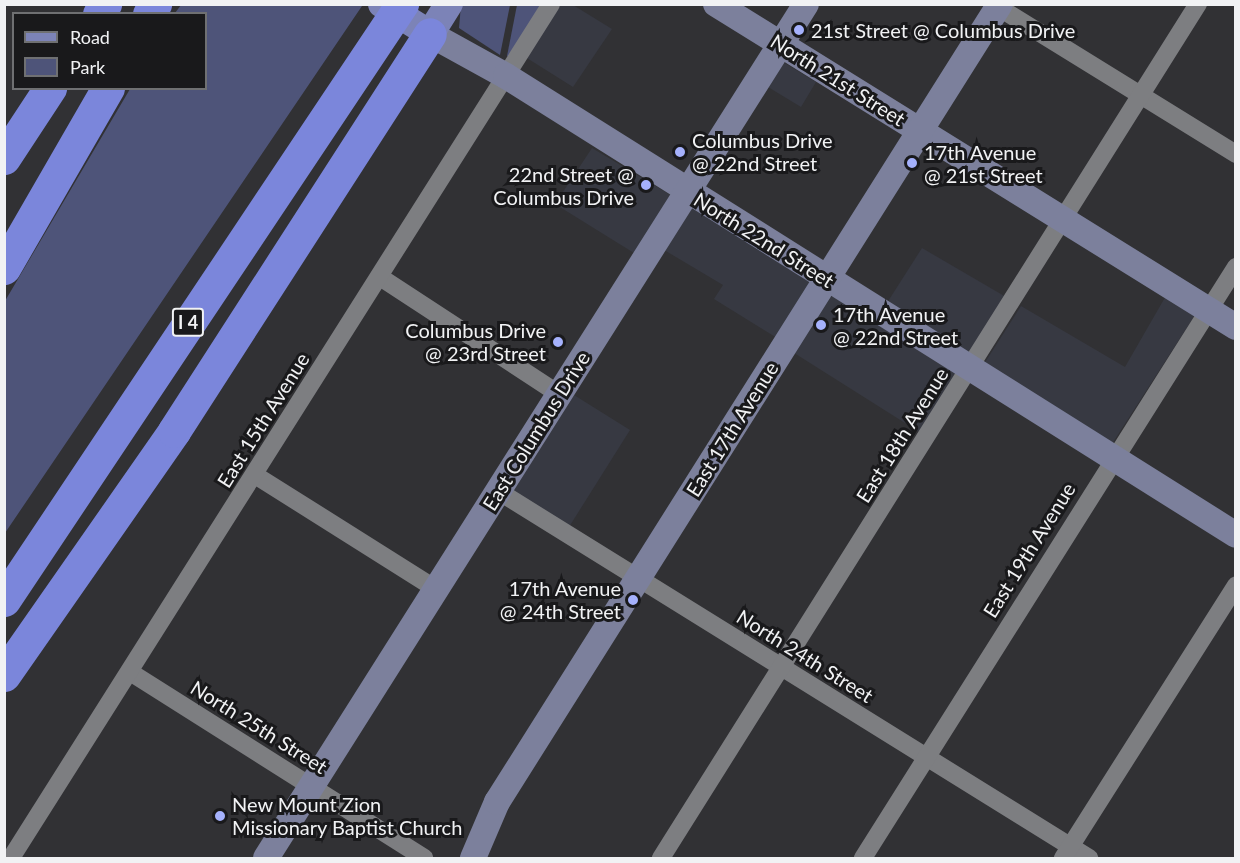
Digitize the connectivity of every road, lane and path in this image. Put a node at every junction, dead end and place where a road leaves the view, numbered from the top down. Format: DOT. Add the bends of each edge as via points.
graph roads {
  1 [pos="382,4"];
  2 [pos="402,4"];
  3 [pos="449,4"];
  4 [pos="551,4"];
  5 [pos="716,4"];
  6 [pos="806,4"];
  7 [pos="1198,4"];
  8 [pos="999,6"];
  9 [pos="430,34"];
  10 [pos="780,44"];
  11 [pos="506,76"];
  12 [pos="49,90"];
  13 [pos="96,90"];
  14 [pos="107,90"];
  15 [pos="1143,96"];
  16 [pos="921,132"];
  17 [pos="1236,154"];
  18 [pos="4,158"];
  19 [pos="688,192"];
  20 [pos="1064,220"];
  21 [pos="4,221"];
  22 [pos="1236,267"];
  23 [pos="4,268"];
  24 [pos="380,277"];
  25 [pos="828,280"];
  26 [pos="1209,310"];
  27 [pos="1236,327"];
  28 [pos="970,369"];
  29 [pos="559,394"];
  30 [pos="1114,458"];
  31 [pos="89,469"];
  32 [pos="255,475"];
  33 [pos="498,491"];
  34 [pos="1236,535"];
  35 [pos="4,560"];
  36 [pos="638,578"];
  37 [pos="1236,585"];
  38 [pos="436,589"];
  39 [pos="4,600"];
  40 [pos="781,668"];
  41 [pos="130,672"];
  42 [pos="4,675"];
  43 [pos="925,757"];
  44 [pos="311,787"];
  45 [pos="1067,853"];
  46 [pos="11,858"];
  47 [pos="266,858"];
  48 [pos="424,858"];
  49 [pos="473,858"];
  50 [pos="661,858"];
  51 [pos="863,858"];
  52 [pos="1089,858"];
  1 -- 9 [label="main road, North 22nd Street"];
  2 -- 31 [label="highway, I 4"];
  3 -- 9 [label="main road"];
  4 -- 11 [label="street, East 15th Avenue"];
  5 -- 10 [label="main road, North 21st Street"];
  6 -- 10 [label="main road, East Columbus Drive"];
  7 -- 15 [label="street, East 18th Avenue"];
  8 -- 15 [label="street"];
  8 -- 16 [label="main road, East 17th Avenue"];
  9 -- 11 [label="main road, North 22nd Street"];
  9 -- 42 [label="highway" via="174,431"];
  10 -- 16 [label="main road, North 21st Street"];
  10 -- 19 [label="main road, East Columbus Drive"];
  11 -- 19 [label="main road, North 22nd Street"];
  11 -- 24 [label="street, East 15th Avenue"];
  12 -- 18 [label="highway"];
  13 -- 21 [label="highway"];
  14 -- 23 [label="highway"];
  15 -- 17 [label="street"];
  15 -- 20 [label="street, East 18th Avenue"];
  16 -- 20 [label="main road, North 21st Street"];
  16 -- 25 [label="main road, East 17th Avenue"];
  19 -- 25 [label="main road, North 22nd Street"];
  19 -- 29 [label="main road, East Columbus Drive"];
  20 -- 26 [label="main road, North 21st Street"];
  20 -- 28 [label="street, East 18th Avenue"];
  22 -- 26 [label="street, East 19th Avenue"];
  24 -- 29 [label="street"];
  24 -- 32 [label="street, East 15th Avenue"];
  25 -- 28 [label="main road, North 22nd Street"];
  25 -- 36 [label="main road, East 17th Avenue"];
  26 -- 27 [label="main road, North 21st Street"];
  26 -- 30 [label="street, East 19th Avenue"];
  28 -- 30 [label="main road, North 22nd Street"];
  28 -- 40 [label="street, East 18th Avenue"];
  29 -- 33 [label="main road, East Columbus Drive"];
  30 -- 34 [label="main road, North 22nd Street"];
  30 -- 43 [label="street, East 19th Avenue"];
  31 -- 35 [label="highway"];
  31 -- 39 [label="highway, I 4"];
  32 -- 38 [label="street"];
  32 -- 41 [label="street, East 15th Avenue"];
  33 -- 36 [label="street, North 24th Street"];
  33 -- 38 [label="main road, East Columbus Drive"];
  36 -- 40 [label="street, North 24th Street"];
  36 -- 49 [label="main road, East 17th Avenue" via="497,801"];
  37 -- 45 [label="street"];
  38 -- 44 [label="main road, East Columbus Drive"];
  40 -- 43 [label="street, North 24th Street"];
  40 -- 50 [label="street, East 18th Avenue"];
  41 -- 44 [label="street, North 25th Street"];
  41 -- 46 [label="street, East 15th Avenue"];
  43 -- 45 [label="street, North 24th Street"];
  43 -- 51 [label="street, East 19th Avenue"];
  44 -- 47 [label="main road, East Columbus Drive"];
  44 -- 48 [label="street, North 25th Street"];
  45 -- 52 [label="street, North 24th Street"];
}
